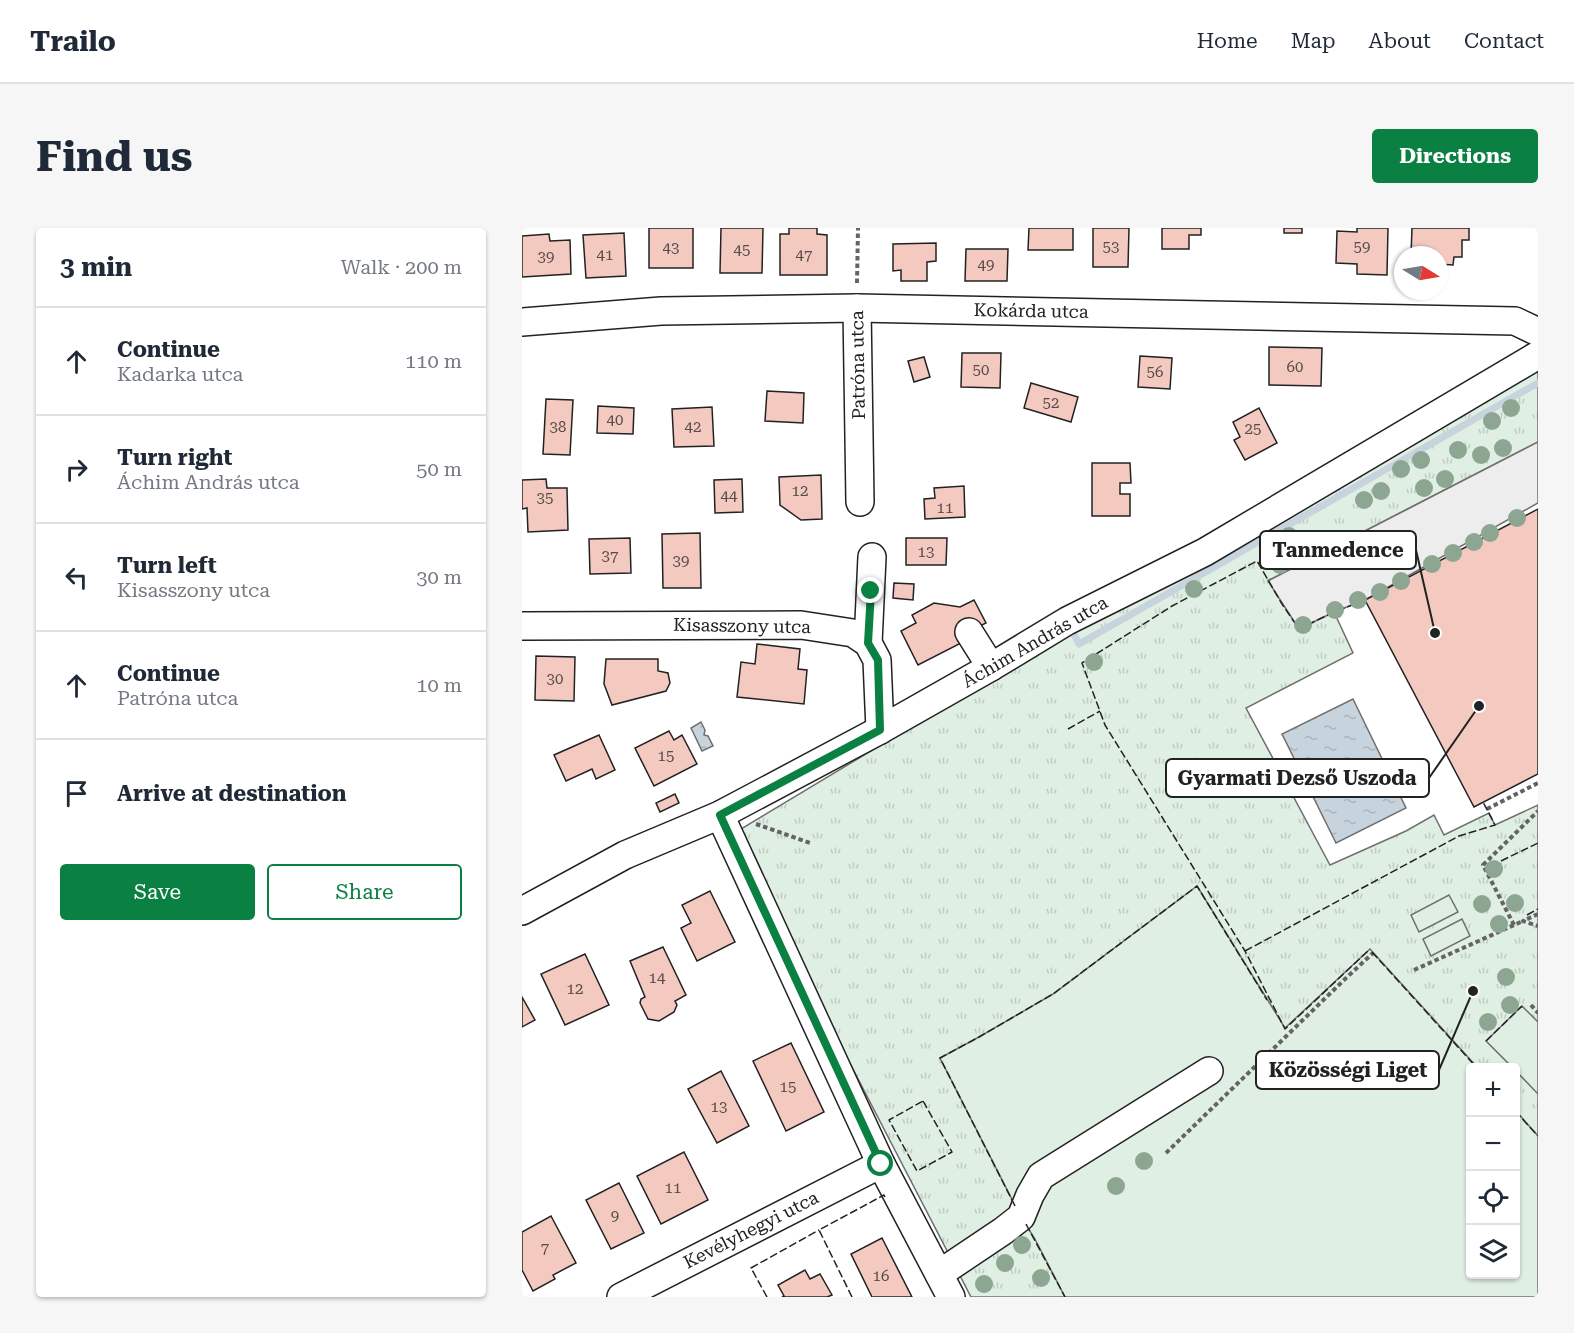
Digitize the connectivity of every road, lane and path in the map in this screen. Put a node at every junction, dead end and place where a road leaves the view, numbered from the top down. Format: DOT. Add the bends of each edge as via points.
graph roads {
  1 [pos="858,228"];
  2 [pos="857,308"];
  3 [pos="522,322"];
  4 [pos="1538,332"];
  5 [pos="1538,355"];
  6 [pos="860,502"];
  7 [pos="872,557"];
  8 [pos="522,626"];
  9 [pos="969,632"];
  10 [pos="868,643"];
  11 [pos="991,667"];
  12 [pos="880,730"];
  13 [pos="1538,783"];
  14 [pos="1486,808"];
  15 [pos="1538,811"];
  16 [pos="722,814"];
  17 [pos="810,843"];
  18 [pos="522,911"];
  19 [pos="1538,914"];
  20 [pos="1523,921"];
  21 [pos="1514,925"];
  22 [pos="1538,926"];
  23 [pos="1373,953"];
  24 [pos="1414,970"];
  25 [pos="1531,1005"];
  26 [pos="1538,1012"];
  27 [pos="1209,1071"];
  28 [pos="1166,1152"];
  29 [pos="881,1164"];
  30 [pos="945,1286"];
  31 [pos="621,1297"];
  1 -- 2 [label="path, Patróna utca"];
  2 -- 3 [label="street, Kokárda utca" via="661,311"];
  2 -- 4 [label="street, Kokárda utca" via="1515,321"];
  2 -- 6 [label="street, Patróna utca"];
  5 -- 11 [label="street, Áchim András utca" via="1205,552 1067,621"];
  7 -- 10 [label="street" via="882,591"];
  8 -- 10 [label="street, Kisasszony utca" via="801,625 853,633"];
  9 -- 11 [label="street"];
  10 -- 12 [label="street" via="878,660"];
  11 -- 12 [label="street, Áchim András utca"];
  12 -- 16 [label="street, Áchim András utca"];
  13 -- 14 [label="path"];
  15 -- 21 [label="path" via="1483,865"];
  16 -- 17 [label="path"];
  16 -- 18 [label="street, Áchim András utca" via="625,855"];
  16 -- 29 [label="street"];
  19 -- 20 [label="path"];
  20 -- 21 [label="path"];
  20 -- 22 [label="path"];
  21 -- 24 [label="path"];
  23 -- 28 [label="path"];
  25 -- 26 [label="path"];
  27 -- 30 [label="street" via="1041,1176 1021,1217"];
  29 -- 30 [label="street"];
  29 -- 31 [label="street, Kevélyhegyi utca"];
}
